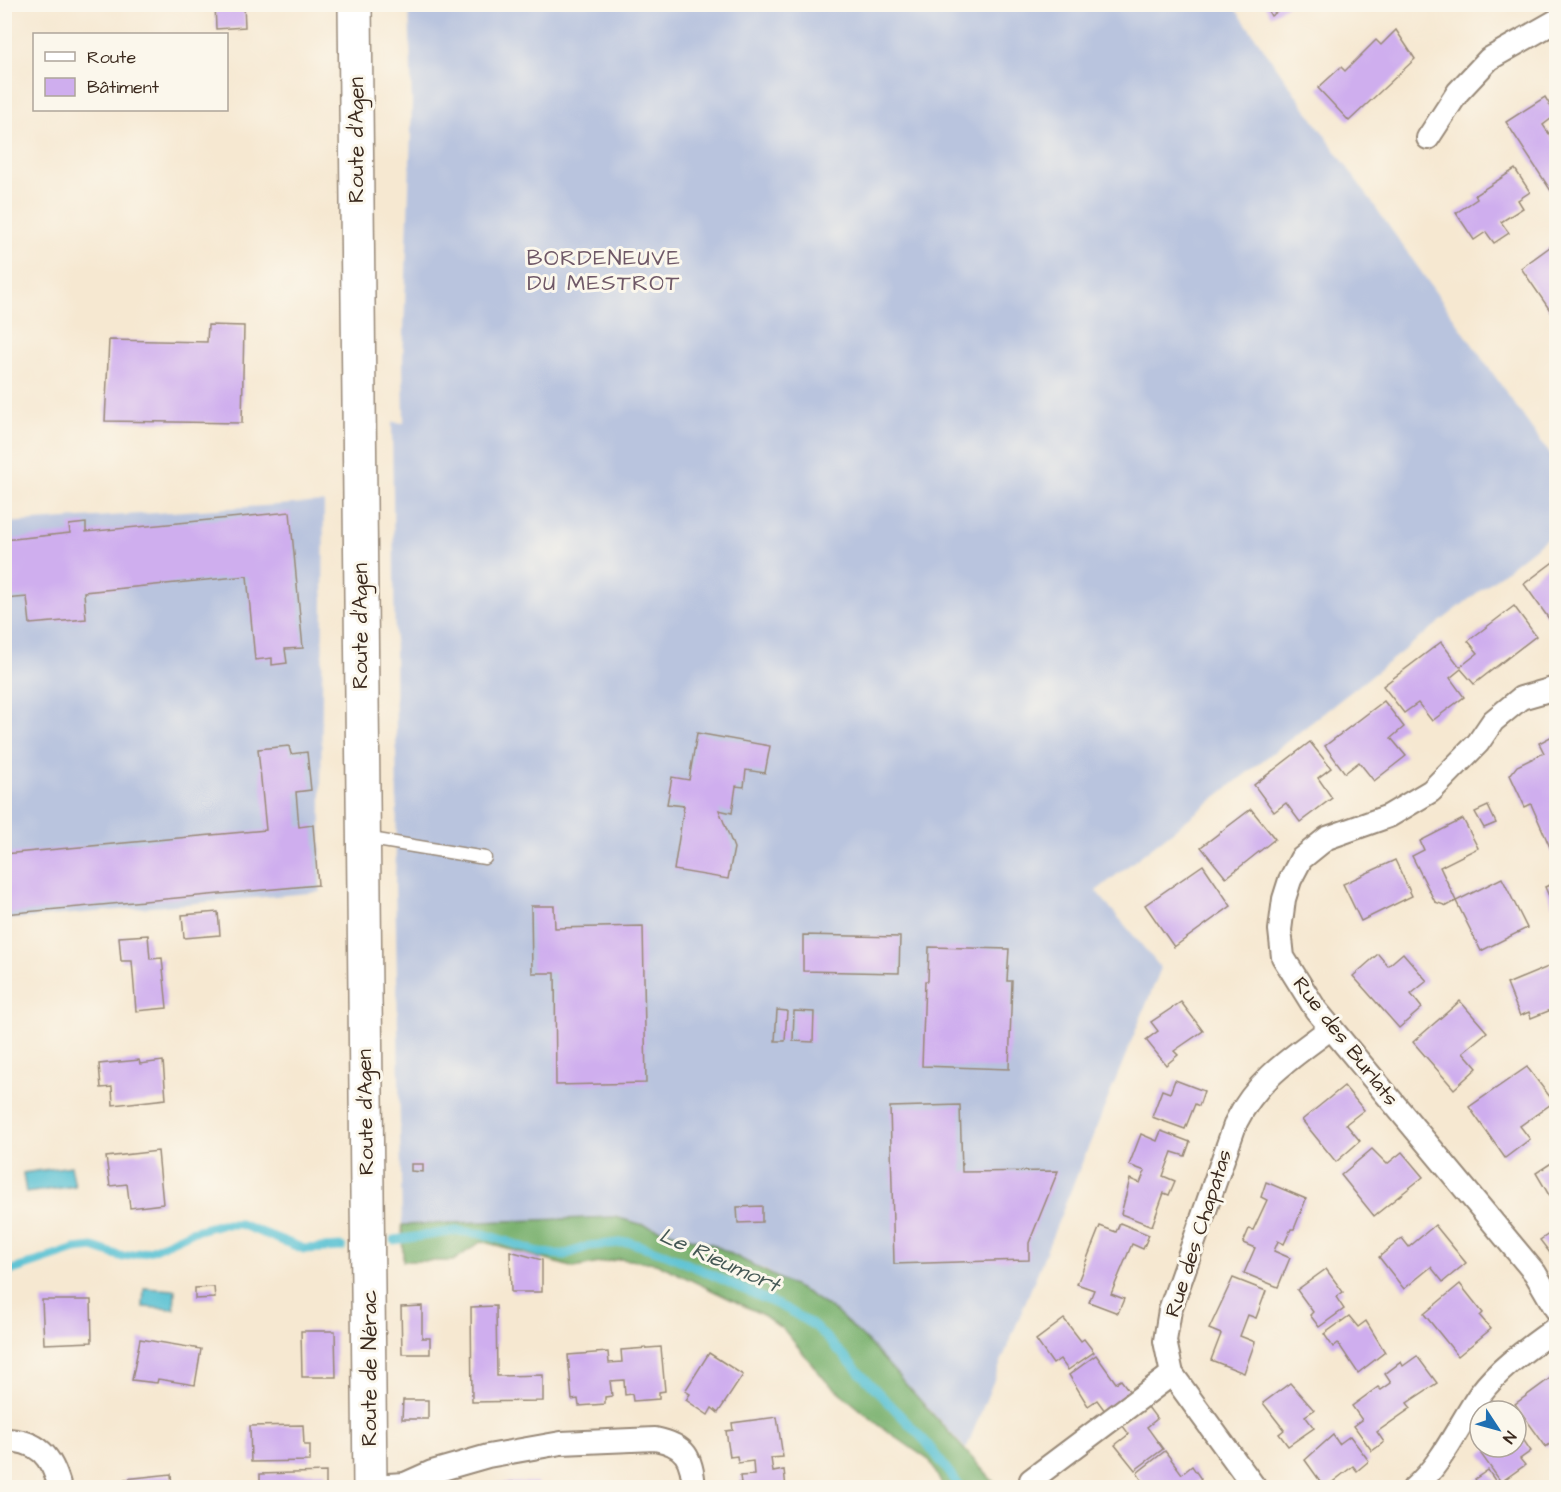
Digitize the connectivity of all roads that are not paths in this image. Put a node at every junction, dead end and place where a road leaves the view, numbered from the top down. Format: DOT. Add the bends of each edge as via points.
graph roads {
  1 [pos="355,4"];
  2 [pos="1557,21"];
  3 [pos="1428,138"];
  4 [pos="1557,688"];
  5 [pos="362,838"];
  6 [pos="485,858"];
  7 [pos="1331,1028"];
  8 [pos="369,1248"];
  9 [pos="1557,1309"];
  10 [pos="1557,1328"];
  11 [pos="1172,1374"];
  12 [pos="4,1440"];
  13 [pos="1031,1480"];
  14 [pos="370,1487"];
  15 [pos="60,1488"];
  16 [pos="694,1488"];
  17 [pos="1256,1488"];
  18 [pos="1414,1488"];
  1 -- 5 [label="main road, Route d'Agen"];
  2 -- 3 [label="street" via="1489,59 1458,92"];
  4 -- 7 [label="street, Rue des Burlats" via="1521,698 1493,721 1478,743 1431,790 1389,816 1327,838 1301,859 1284,899 1280,930 1283,957"];
  5 -- 6 [label="lane"];
  5 -- 8 [label="main road, Route d'Agen"];
  7 -- 9 [label="street, Rue des Burlats" via="1535,1273"];
  7 -- 11 [label="street, Rue des Chapatas" via="1268,1077 1248,1098 1236,1122 1170,1310 1165,1341"];
  8 -- 14 [label="main road, Route de Nérac"];
  10 -- 18 [label="street" via="1491,1380"];
  11 -- 13 [label="street"];
  11 -- 17 [label="street, Rue des Chapatas"];
  12 -- 15 [label="street" via="23,1440 41,1451 55,1469"];
  14 -- 16 [label="street" via="405,1484 488,1456 561,1443 656,1439 683,1450 692,1464"];
}
